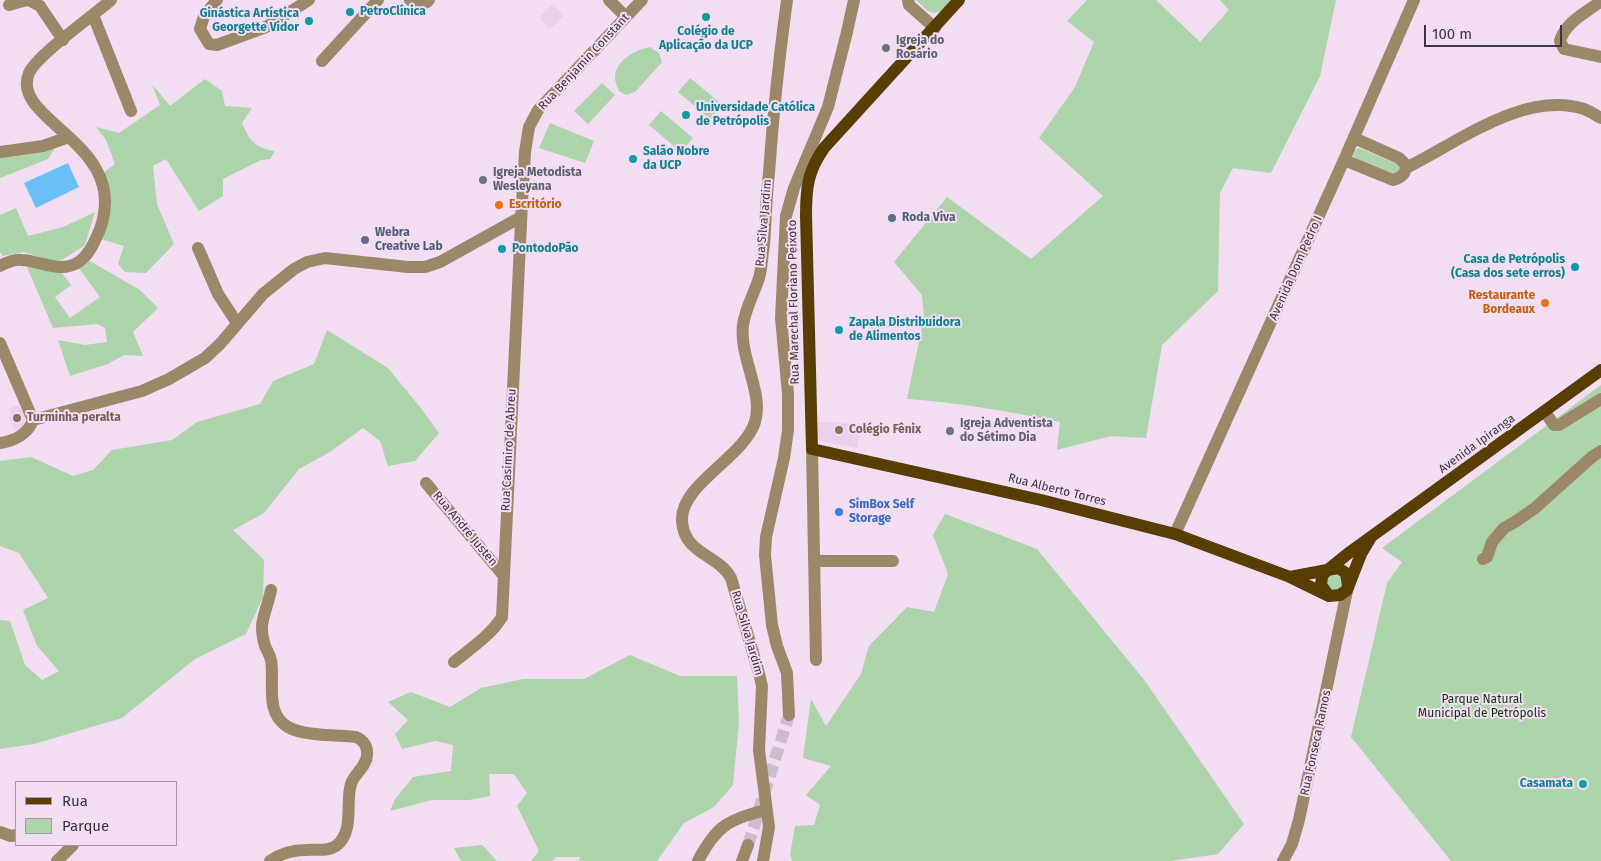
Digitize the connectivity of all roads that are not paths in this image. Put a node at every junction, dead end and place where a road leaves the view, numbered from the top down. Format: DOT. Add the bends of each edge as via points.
graph roads {
  1 [pos="28,0"];
  2 [pos="111,0"];
  3 [pos="217,0"];
  4 [pos="309,0"];
  5 [pos="378,0"];
  6 [pos="410,0"];
  7 [pos="429,0"];
  8 [pos="609,0"];
  9 [pos="642,0"];
  10 [pos="787,0"];
  11 [pos="854,0"];
  12 [pos="908,0"];
  13 [pos="959,0"];
  14 [pos="1414,0"];
  15 [pos="1601,1"];
  16 [pos="9,5"];
  17 [pos="94,15"];
  18 [pos="626,17"];
  19 [pos="935,28"];
  20 [pos="64,40"];
  21 [pos="1601,57"];
  22 [pos="322,61"];
  23 [pos="131,111"];
  24 [pos="1601,118"];
  25 [pos="68,137"];
  26 [pos="1354,138"];
  27 [pos="0,152"];
  28 [pos="1344,160"];
  29 [pos="1406,168"];
  30 [pos="521,217"];
  31 [pos="198,248"];
  32 [pos="0,266"];
  33 [pos="237,323"];
  34 [pos="0,343"];
  35 [pos="5,367"];
  36 [pos="1601,370"];
  37 [pos="1601,399"];
  38 [pos="1545,412"];
  39 [pos="33,420"];
  40 [pos="0,443"];
  41 [pos="812,449"];
  42 [pos="1601,451"];
  43 [pos="426,483"];
  44 [pos="1175,534"];
  45 [pos="1370,539"];
  46 [pos="1483,559"];
  47 [pos="814,561"];
  48 [pos="893,561"];
  49 [pos="1328,570"];
  50 [pos="503,575"];
  51 [pos="1290,576"];
  52 [pos="1348,586"];
  53 [pos="271,590"];
  54 [pos="1329,596"];
  55 [pos="1342,623"];
  56 [pos="816,660"];
  57 [pos="454,662"];
  58 [pos="789,714"];
  59 [pos="766,810"];
  60 [pos="0,832"];
  61 [pos="15,836"];
  62 [pos="748,845"];
  63 [pos="72,846"];
  64 [pos="57,861"];
  65 [pos="270,861"];
  66 [pos="698,861"];
  67 [pos="742,861"];
  68 [pos="763,861"];
  69 [pos="1284,861"];
  1 -- 16 [label="street"];
  1 -- 20 [label="street" via="40,6"];
  2 -- 17 [label="street"];
  3 -- 4 [label="street" via="204,16 200,29 209,44 217,45 266,27"];
  5 -- 22 [label="street"];
  6 -- 7 [label="street" via="418,5"];
  8 -- 18 [label="street"];
  9 -- 18 [label="street, Rua Benjamin Constant"];
  10 -- 59 [label="street, Rua Silva Jardim" via="773,118 764,245 759,277 743,324 743,345 757,412 750,433 742,443 693,491 682,519 685,534 694,548 728,573 751,642 762,686 758,750"];
  11 -- 58 [label="street" via="828,108 794,188 786,216 781,318 788,430 765,555 772,626 787,673"];
  12 -- 19 [label="street" via="909,5"];
  13 -- 19 [label="main road, Rua Marechal Floriano Peixoto"];
  14 -- 26 [label="street, Avenida Dom Pedro I"];
  15 -- 21 [label="street" via="1572,22 1560,41 1570,52"];
  17 -- 20 [label="street"];
  17 -- 23 [label="street"];
  18 -- 30 [label="street, Rua Benjamin Constant" via="538,110 529,127"];
  19 -- 41 [label="main road, Rua Marechal Floriano Peixoto" via="824,148 809,175 806,215"];
  20 -- 25 [label="street" via="34,64 27,82 31,101"];
  24 -- 29 [label="street" via="1584,109 1560,106 1542,106 1518,112 1490,123"];
  25 -- 27 [label="street" via="43,146"];
  25 -- 32 [label="street" via="84,150 105,190 101,224 92,246 85,257 65,266 20,259"];
  26 -- 28 [label="street, Avenida Dom Pedro I"];
  26 -- 29 [label="street" via="1399,158"];
  28 -- 29 [label="street" via="1393,180 1403,175"];
  28 -- 44 [label="street, Avenida Dom Pedro I"];
  30 -- 33 [label="street" via="425,267 325,258 307,262 262,294"];
  30 -- 50 [label="street, Rua Casimiro de Abreu"];
  31 -- 33 [label="street" via="218,294"];
  33 -- 39 [label="street" via="205,358 142,392"];
  34 -- 35 [label="street"];
  35 -- 39 [label="street"];
  36 -- 38 [label="main road, Avenida Ipiranga"];
  37 -- 38 [label="street" via="1559,425 1554,426"];
  38 -- 45 [label="main road, Avenida Ipiranga"];
  39 -- 40 [label="street" via="22,435"];
  41 -- 44 [label="main road, Rua Alberto Torres" via="1042,500"];
  41 -- 47 [label="street, Rua Marechal Floriano Peixoto"];
  42 -- 46 [label="street" via="1536,508 1504,528"];
  43 -- 50 [label="street, Rua André Justen"];
  44 -- 51 [label="main road, Rua Alberto Torres"];
  45 -- 49 [label="main road, Avenida Ipiranga"];
  45 -- 52 [label="main road, Avenida Ipiranga"];
  47 -- 48 [label="street"];
  47 -- 56 [label="street, Rua Marechal Floriano Peixoto"];
  49 -- 51 [label="main road, Rua Alberto Torres"];
  49 -- 52 [label="main road" via="1342,570 1348,578"];
  49 -- 54 [label="main road" via="1321,581 1322,589"];
  50 -- 57 [label="street, Rua Casimiro de Abreu" via="502,617 475,646"];
  51 -- 54 [label="main road, Rua Alberto Torres"];
  52 -- 54 [label="main road" via="1344,593"];
  52 -- 55 [label="street, Rua Fonseca Ramos"];
  53 -- 65 [label="street" via="263,630 271,659 272,704 278,718 287,727 306,733 362,739 368,756 351,783 348,823 340,842 326,850 305,850"];
  54 -- 55 [label="street"];
  55 -- 69 [label="street, Rua Fonseca Ramos" via="1298,820"];
  59 -- 66 [label="street" via="739,817 721,828 708,842"];
  59 -- 68 [label="street, Rua Silva Jardim" via="769,827"];
  60 -- 61 [label="street"];
  62 -- 67 [label="street"];
  63 -- 64 [label="street"];
}
